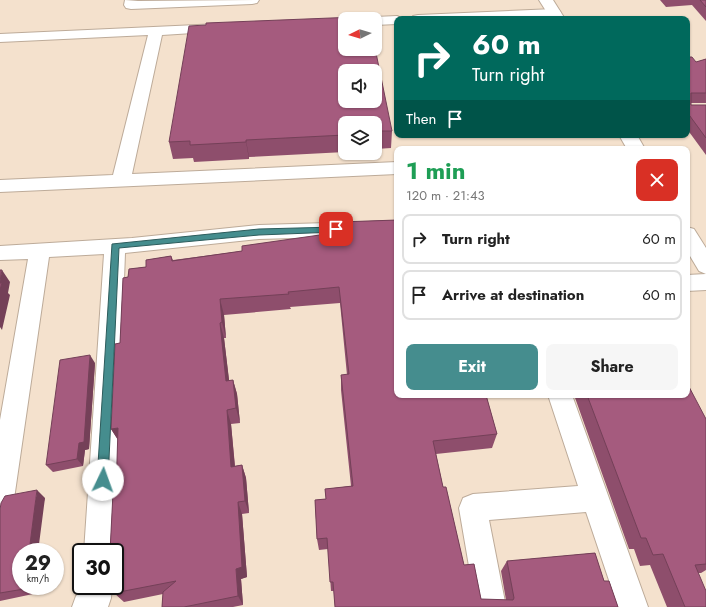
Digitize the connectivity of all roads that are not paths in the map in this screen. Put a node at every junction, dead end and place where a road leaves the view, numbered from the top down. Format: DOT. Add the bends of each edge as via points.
graph roads {
  1 [pos="132,0"];
  2 [pos="252,0"];
  3 [pos="546,0"];
  4 [pos="556,16"];
  5 [pos="394,20"];
  6 [pos="382,21"];
  7 [pos="235,28"];
  8 [pos="156,31"];
  9 [pos="0,38"];
  10 [pos="394,168"];
  11 [pos="121,180"];
  12 [pos="0,186"];
  13 [pos="394,228"];
  14 [pos="690,239"];
  15 [pos="115,246"];
  16 [pos="40,251"];
  17 [pos="0,253"];
  18 [pos="706,266"];
  19 [pos="706,282"];
  20 [pos="690,283"];
  21 [pos="561,398"];
  22 [pos="595,498"];
  23 [pos="0,499"];
  24 [pos="99,543"];
  25 [pos="96,595"];
  26 [pos="87,607"];
  27 [pos="492,607"];
  28 [pos="633,607"];
  1 -- 2 [label="street" via="131,5"];
  3 -- 4 [label="street"];
  5 -- 6 [label="street"];
  7 -- 8 [label="street"];
  8 -- 9 [label="street"];
  8 -- 11 [label="street"];
  10 -- 11 [label="street"];
  11 -- 12 [label="street"];
  13 -- 15 [label="street" via="259,232"];
  14 -- 18 [label="street"];
  15 -- 16 [label="street"];
  15 -- 24 [label="street"];
  16 -- 17 [label="street"];
  16 -- 23 [label="street"];
  19 -- 20 [label="street"];
  21 -- 22 [label="street"];
  22 -- 27 [label="street" via="473,508"];
  22 -- 28 [label="street"];
  25 -- 26 [label="street"];
}
